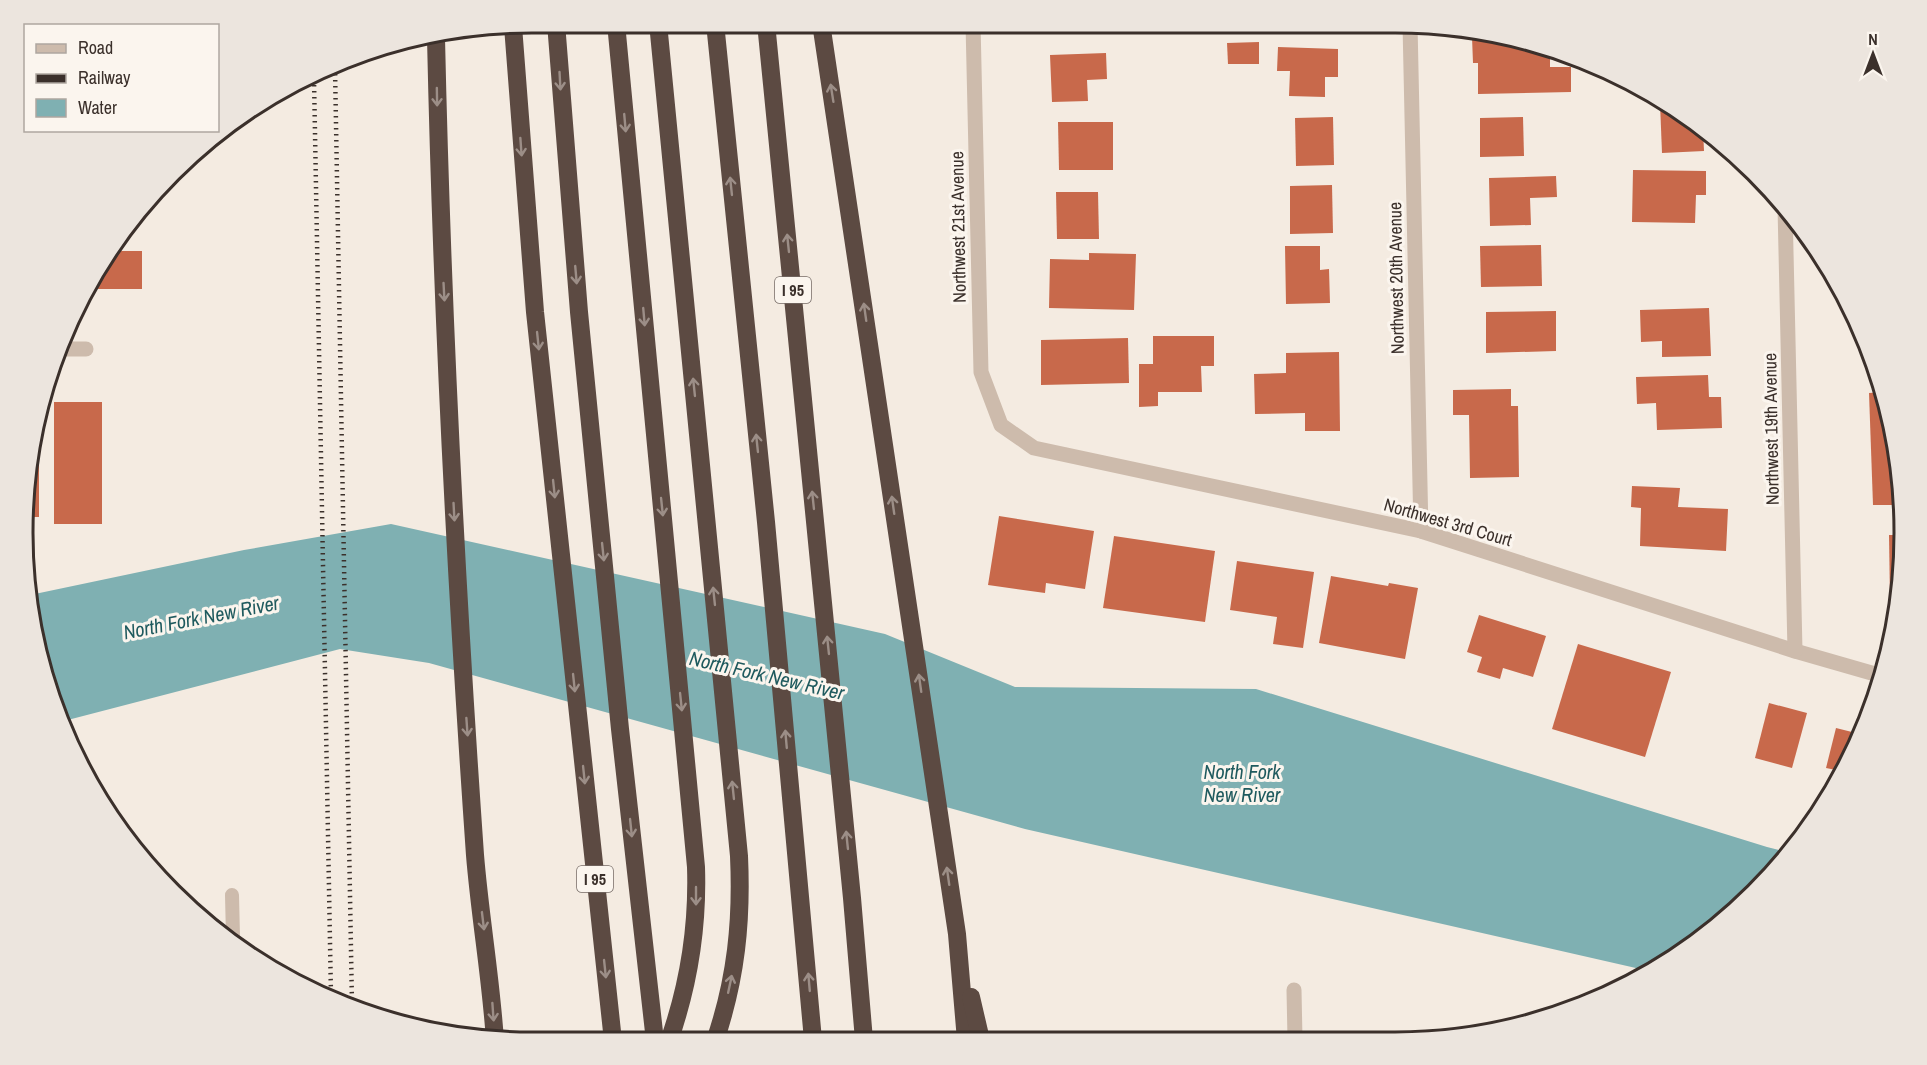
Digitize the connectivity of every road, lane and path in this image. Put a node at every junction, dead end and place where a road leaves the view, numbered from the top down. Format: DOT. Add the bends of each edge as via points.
graph roads {
  1 [pos="557,33"];
  2 [pos="617,33"];
  3 [pos="659,33"];
  4 [pos="716,33"];
  5 [pos="767,33"];
  6 [pos="822,33"];
  7 [pos="973,33"];
  8 [pos="1410,33"];
  9 [pos="514,34"];
  10 [pos="436,43"];
  11 [pos="1785,221"];
  12 [pos="68,349"];
  13 [pos="86,349"];
  14 [pos="1001,425"];
  15 [pos="1421,531"];
  16 [pos="1796,651"];
  17 [pos="1873,673"];
  18 [pos="232,895"];
  19 [pos="233,932"];
  20 [pos="957,934"];
  21 [pos="1293,990"];
  22 [pos="494,1030"];
  23 [pos="612,1032"];
  24 [pos="654,1032"];
  25 [pos="672,1032"];
  26 [pos="718,1032"];
  27 [pos="812,1032"];
  28 [pos="863,1032"];
  29 [pos="965,1032"];
  30 [pos="979,1032"];
  31 [pos="1295,1032"];
  1 -- 24 [label="highway, one-way" via="593,452"];
  2 -- 25 [label="highway, one-way" via="694,838 697,897 692,956"];
  26 -- 3 [label="highway, one-way" via="740,922 736,822"];
  27 -- 4 [label="highway, one-way"];
  28 -- 5 [label="highway, I 95, one-way"];
  20 -- 6 [label="highway, one-way"];
  7 -- 14 [label="street, Northwest 21st Avenue" via="981,372"];
  8 -- 15 [label="street, Northwest 20th Avenue"];
  9 -- 23 [label="highway, I 95, one-way" via="526,207"];
  10 -- 22 [label="highway, one-way" via="451,454 476,859"];
  11 -- 16 [label="street, Northwest 19th Avenue"];
  12 -- 13 [label="street"];
  14 -- 15 [label="street, Northwest 3rd Court" via="1034,448"];
  15 -- 16 [label="street, Northwest 3rd Court"];
  16 -- 17 [label="street, Northwest 3rd Court"];
  18 -- 19 [label="lane"];
  20 -- 29 [label="highway"];
  20 -- 30 [label="highway"];
  21 -- 31 [label="street"];
}
